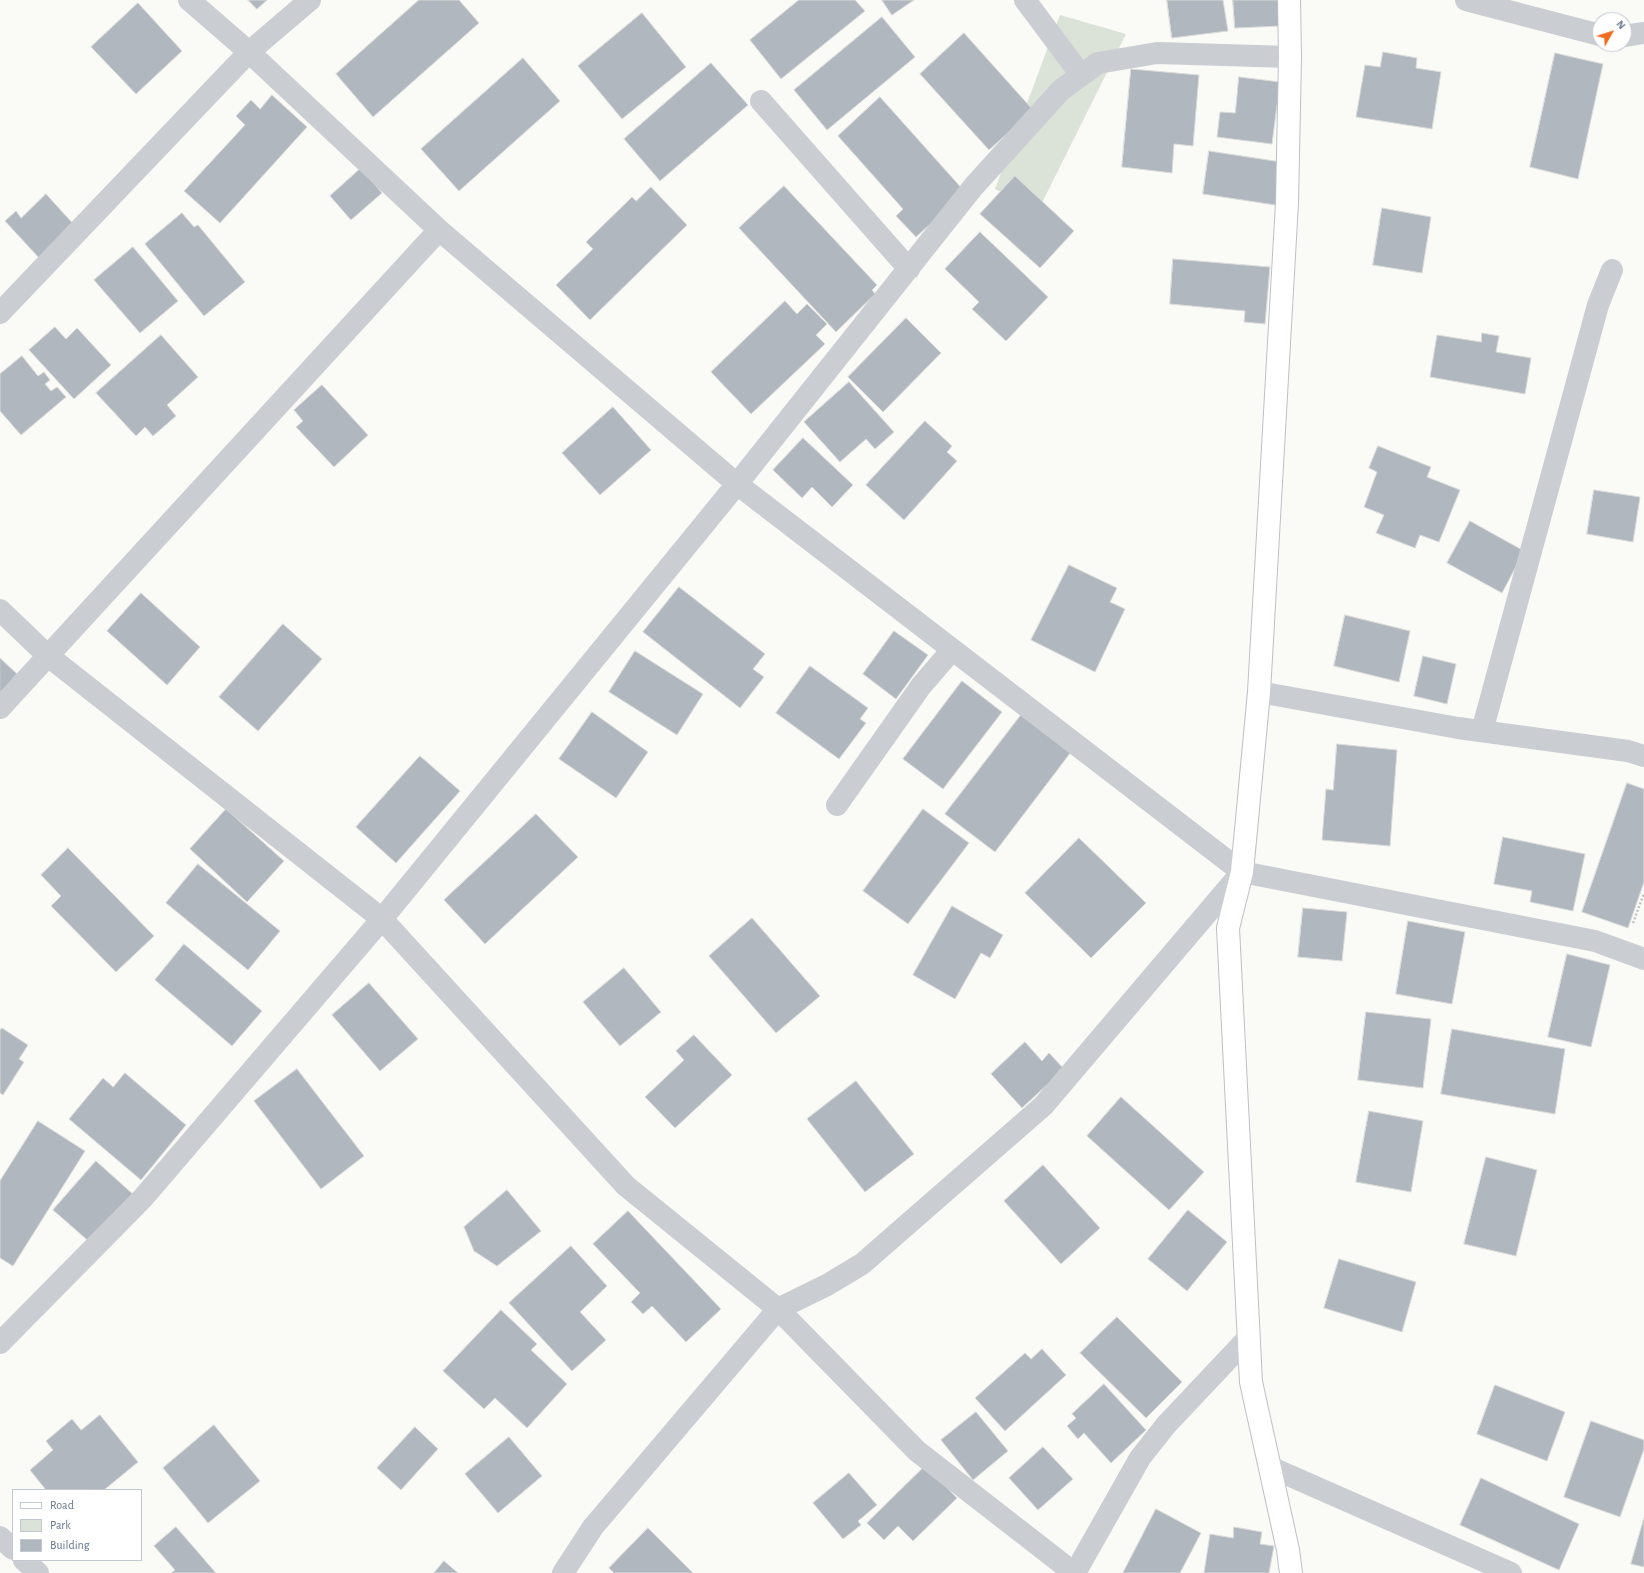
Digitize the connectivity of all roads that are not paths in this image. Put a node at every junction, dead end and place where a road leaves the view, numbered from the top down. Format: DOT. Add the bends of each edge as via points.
graph roads {
  1 [pos="189,0"];
  2 [pos="310,0"];
  3 [pos="1025,0"];
  4 [pos="1289,0"];
  5 [pos="1466,0"];
  6 [pos="1592,33"];
  7 [pos="1644,33"];
  8 [pos="1632,35"];
  9 [pos="249,52"];
  10 [pos="1290,57"];
  11 [pos="1081,75"];
  12 [pos="761,101"];
  13 [pos="439,230"];
  14 [pos="909,269"];
  15 [pos="1612,270"];
  16 [pos="0,313"];
  17 [pos="737,484"];
  18 [pos="0,610"];
  19 [pos="952,650"];
  20 [pos="47,655"];
  21 [pos="1259,692"];
  22 [pos="0,708"];
  23 [pos="1482,731"];
  24 [pos="1644,756"];
  25 [pos="837,805"];
  26 [pos="1242,872"];
  27 [pos="382,920"];
  28 [pos="1644,959"];
  29 [pos="778,1309"];
  30 [pos="3,1335"];
  31 [pos="1249,1337"];
  32 [pos="1270,1467"];
  33 [pos="0,1537"];
  34 [pos="12,1548"];
  35 [pos="25,1561"];
  36 [pos="38,1573"];
  37 [pos="563,1573"];
  38 [pos="1074,1573"];
  39 [pos="1291,1573"];
  40 [pos="1511,1573"];
  1 -- 9 [label="street"];
  2 -- 9 [label="street"];
  3 -- 11 [label="street"];
  4 -- 10 [label="street"];
  5 -- 6 [label="street"];
  7 -- 8 [label="street"];
  9 -- 13 [label="street"];
  9 -- 16 [label="street"];
  10 -- 11 [label="street" via="1157,53 1098,63"];
  10 -- 21 [label="street" via="1287,203"];
  11 -- 14 [label="street" via="1061,90 974,186"];
  12 -- 14 [label="street"];
  13 -- 17 [label="street"];
  13 -- 20 [label="street"];
  14 -- 17 [label="street"];
  15 -- 23 [label="street" via="1598,305"];
  17 -- 19 [label="street"];
  17 -- 27 [label="street"];
  18 -- 20 [label="street"];
  19 -- 25 [label="street" via="921,686"];
  19 -- 26 [label="street"];
  20 -- 22 [label="street"];
  20 -- 27 [label="street"];
  21 -- 23 [label="street"];
  21 -- 26 [label="street"];
  23 -- 24 [label="street"];
  26 -- 28 [label="street" via="1595,941"];
  26 -- 29 [label="street" via="1043,1106 862,1264"];
  26 -- 31 [label="street" via="1228,928"];
  27 -- 29 [label="street" via="626,1186"];
  27 -- 30 [label="street" via="142,1199"];
  29 -- 37 [label="street" via="593,1527"];
  29 -- 38 [label="street" via="917,1451"];
  31 -- 32 [label="street" via="1252,1382"];
  31 -- 38 [label="street" via="1166,1425 1140,1458"];
  32 -- 39 [label="street"];
  32 -- 40 [label="street"];
  33 -- 34 [label="street"];
  35 -- 36 [label="street"];
}
